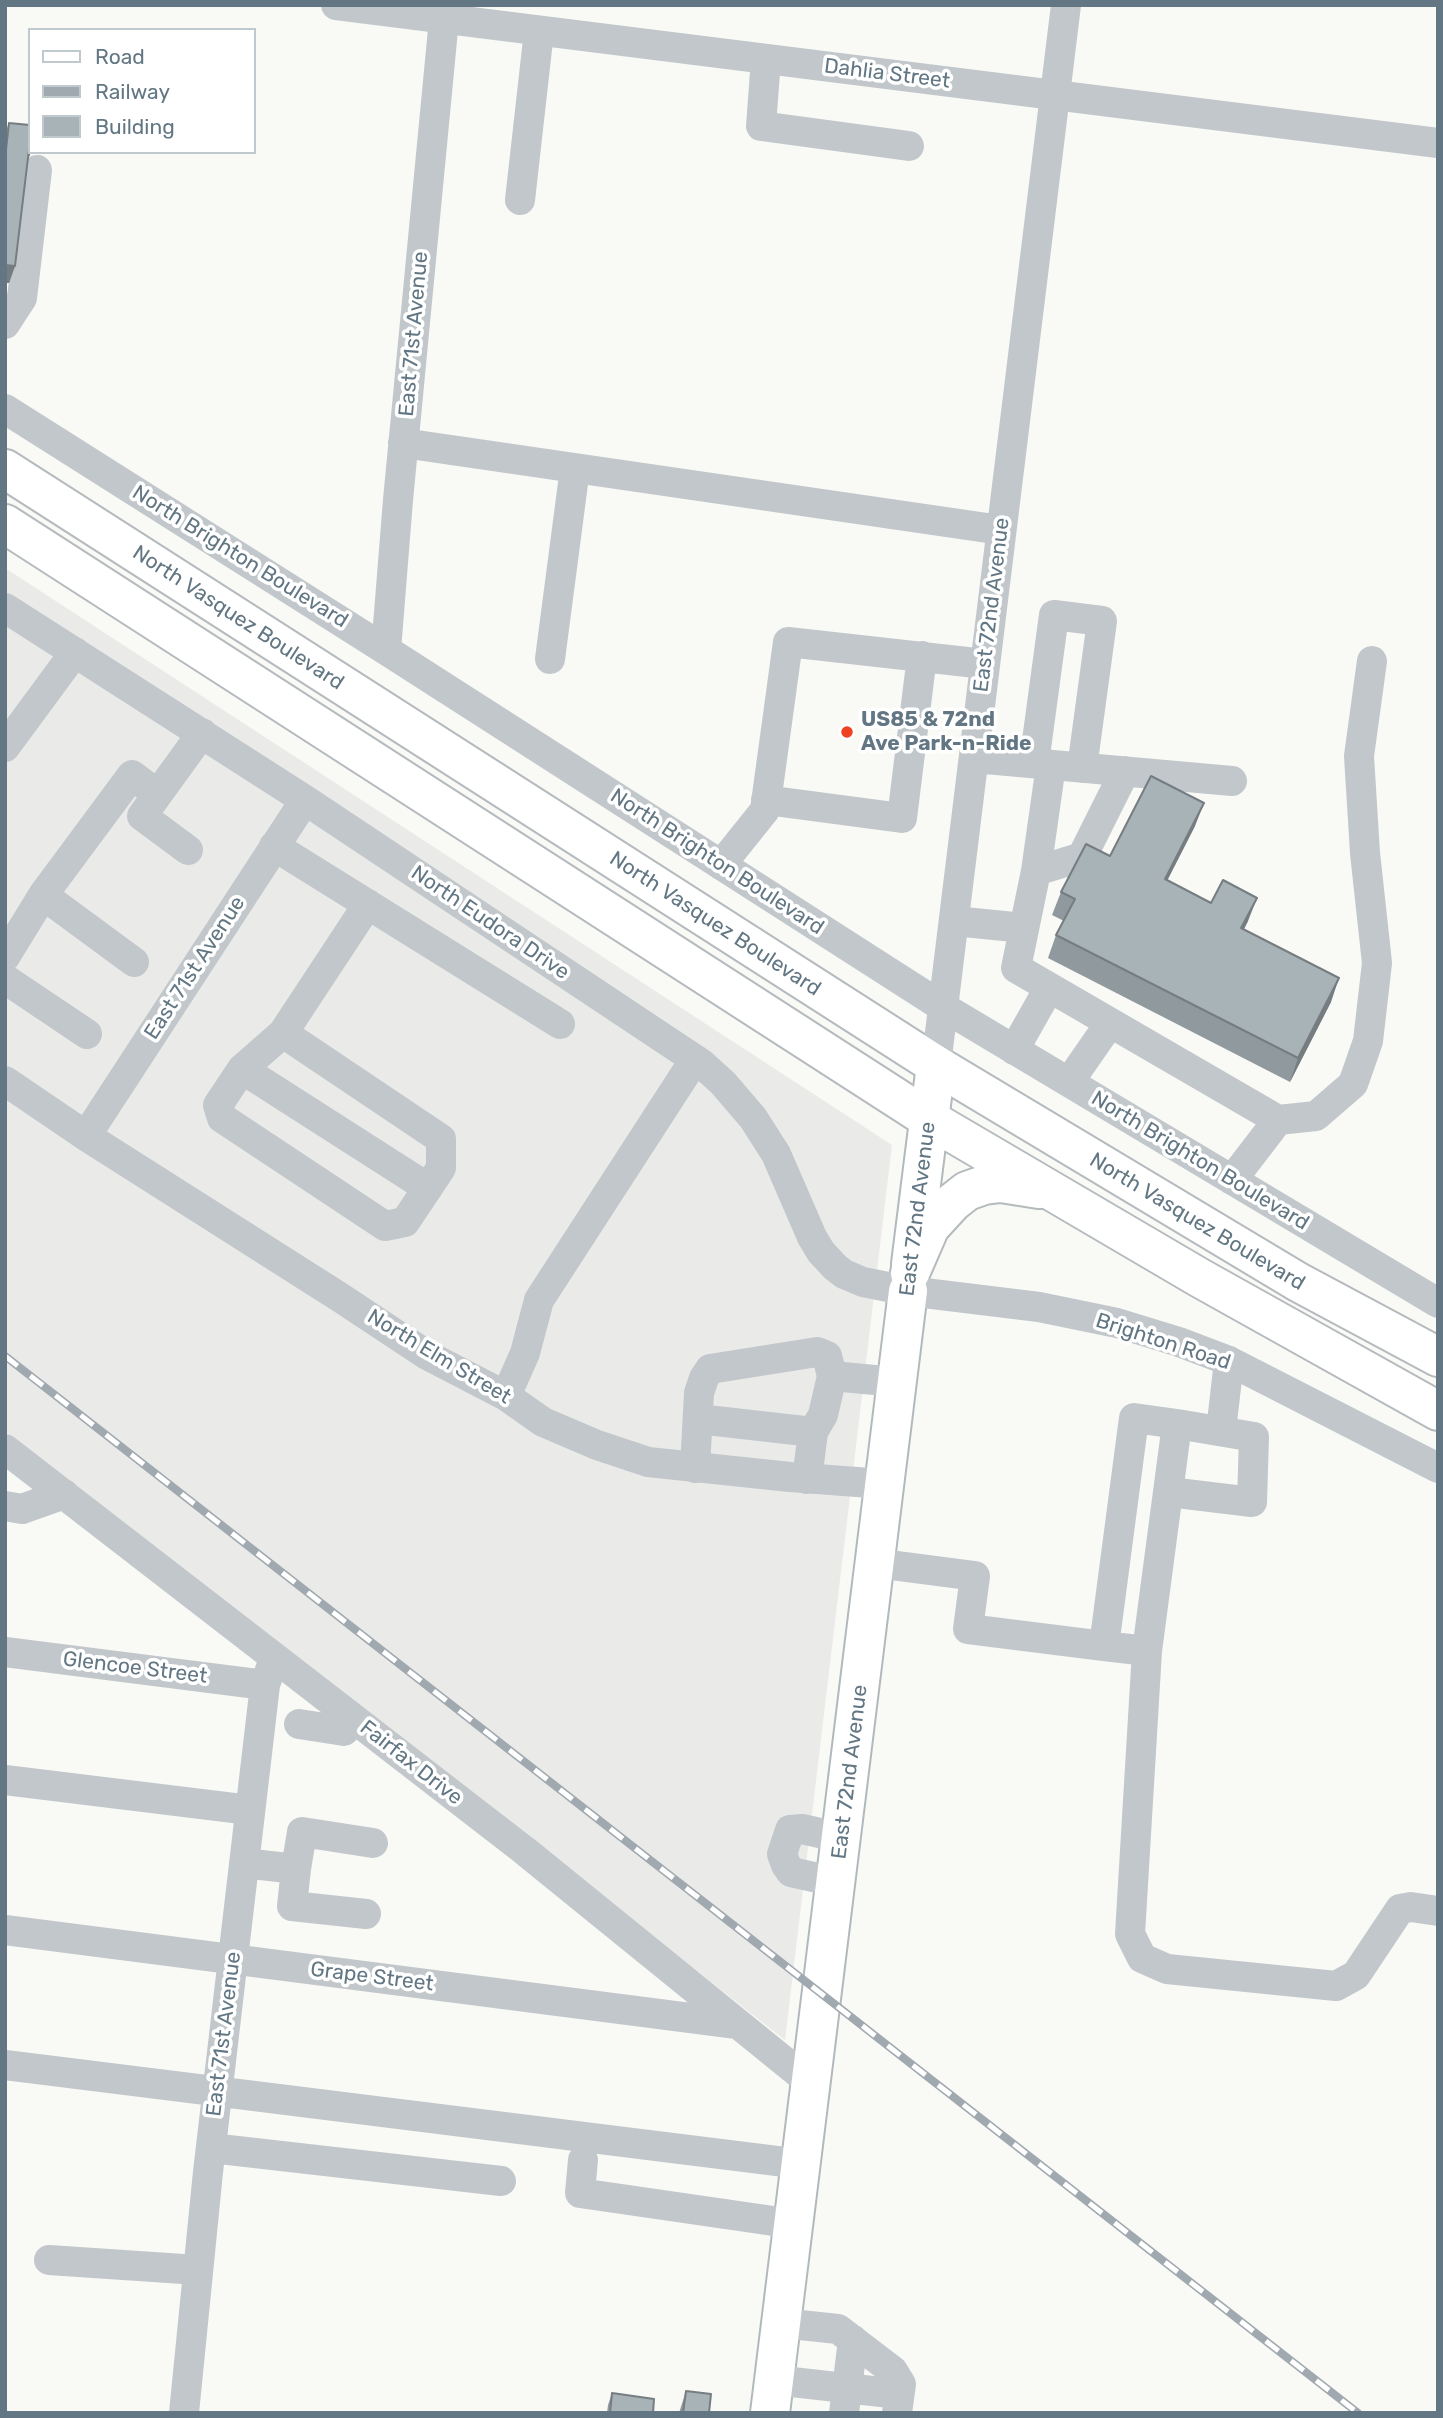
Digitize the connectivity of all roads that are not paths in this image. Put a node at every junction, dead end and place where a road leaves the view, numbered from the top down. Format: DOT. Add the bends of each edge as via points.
graph roads {
  1 [pos="336,5"];
  2 [pos="1066,5"];
  3 [pos="444,19"];
  4 [pos="539,31"];
  5 [pos="766,59"];
  6 [pos="1055,95"];
  7 [pos="1438,143"];
  8 [pos="909,146"];
  9 [pos="37,170"];
  10 [pos="520,200"];
  11 [pos="5,324"];
  12 [pos="5,409"];
  13 [pos="403,443"];
  14 [pos="575,468"];
  15 [pos="5,469"];
  16 [pos="5,524"];
  17 [pos="1001,530"];
  18 [pos="5,608"];
  19 [pos="386,650"];
  20 [pos="75,652"];
  21 [pos="922,656"];
  22 [pos="550,659"];
  23 [pos="1371,662"];
  24 [pos="985,664"];
  25 [pos="202,733"];
  26 [pos="5,747"];
  27 [pos="974,758"];
  28 [pos="1042,764"];
  29 [pos="1082,768"];
  30 [pos="1125,771"];
  31 [pos="1231,781"];
  32 [pos="157,794"];
  33 [pos="305,800"];
  34 [pos="766,800"];
  35 [pos="274,846"];
  36 [pos="188,850"];
  37 [pos="721,865"];
  38 [pos="1036,871"];
  39 [pos="43,895"];
  40 [pos="368,904"];
  41 [pos="954,920"];
  42 [pos="1024,928"];
  43 [pos="5,957"];
  44 [pos="134,962"];
  45 [pos="562,970"];
  46 [pos="5,979"];
  47 [pos="1049,988"];
  48 [pos="943,1007"];
  49 [pos="1110,1023"];
  50 [pos="283,1033"];
  51 [pos="87,1034"];
  52 [pos="1014,1049"];
  53 [pos="695,1059"];
  54 [pos="936,1065"];
  55 [pos="242,1069"];
  56 [pos="5,1081"];
  57 [pos="1069,1082"];
  58 [pos="929,1119"];
  59 [pos="1278,1120"];
  60 [pos="86,1136"];
  61 [pos="1232,1180"];
  62 [pos="428,1188"];
  63 [pos="1050,1192"];
  64 [pos="909,1282"];
  65 [pos="1434,1292"];
  66 [pos="1438,1357"];
  67 [pos="1229,1361"];
  68 [pos="832,1376"];
  69 [pos="896,1382"];
  70 [pos="506,1396"];
  71 [pos="1438,1411"];
  72 [pos="698,1419"];
  73 [pos="1177,1424"];
  74 [pos="1221,1431"];
  75 [pos="813,1432"];
  76 [pos="5,1449"];
  77 [pos="695,1468"];
  78 [pos="1438,1468"];
  79 [pos="807,1479"];
  80 [pos="884,1484"];
  81 [pos="1169,1492"];
  82 [pos="64,1494"];
  83 [pos="5,1506"];
  84 [pos="875,1563"];
  85 [pos="1104,1646"];
  86 [pos="1147,1651"];
  87 [pos="5,1652"];
  88 [pos="270,1672"];
  89 [pos="345,1712"];
  90 [pos="299,1724"];
  91 [pos="5,1780"];
  92 [pos="250,1810"];
  93 [pos="842,1838"];
  94 [pos="373,1843"];
  95 [pos="244,1863"];
  96 [pos="296,1869"];
  97 [pos="836,1882"];
  98 [pos="1438,1910"];
  99 [pos="366,1914"];
  100 [pos="5,1930"];
  101 [pos="232,1959"];
  102 [pos="738,2024"];
  103 [pos="5,2065"];
  104 [pos="811,2083"];
  105 [pos="217,2091"];
  106 [pos="211,2148"];
  107 [pos="583,2160"];
  108 [pos="801,2164"];
  109 [pos="501,2181"];
  110 [pos="794,2224"];
  111 [pos="49,2260"];
  112 [pos="198,2270"];
  113 [pos="781,2323"];
  114 [pos="853,2340"];
  115 [pos="772,2396"];
  116 [pos="845,2400"];
  117 [pos="898,2403"];
  118 [pos="184,2413"];
  1 -- 3 [label="street, Dahlia Street"];
  2 -- 6 [label="street, East 72nd Avenue"];
  3 -- 4 [label="street, Dahlia Street"];
  3 -- 13 [label="street, East 71st Avenue"];
  4 -- 5 [label="street, Dahlia Street"];
  4 -- 10 [label="street"];
  5 -- 6 [label="street, Dahlia Street"];
  5 -- 8 [label="street" via="761,126"];
  6 -- 7 [label="street, Dahlia Street"];
  6 -- 17 [label="street, East 72nd Avenue"];
  9 -- 11 [label="street" via="22,298"];
  12 -- 19 [label="street, North Brighton Boulevard"];
  13 -- 14 [label="street"];
  13 -- 19 [label="street, East 71st Avenue"];
  14 -- 17 [label="street"];
  14 -- 22 [label="street"];
  15 -- 54 [label="main road, North Vasquez Boulevard"];
  16 -- 58 [label="main road, North Vasquez Boulevard"];
  17 -- 24 [label="street, East 72nd Avenue"];
  18 -- 20 [label="street, North Eudora Drive"];
  19 -- 37 [label="street, North Brighton Boulevard"];
  20 -- 25 [label="street, North Eudora Drive"];
  20 -- 26 [label="street"];
  21 -- 24 [label="street"];
  21 -- 34 [label="street" via="788,642"];
  21 -- 34 [label="street" via="902,818"];
  23 -- 59 [label="street" via="1359,756 1377,963 1368,1041 1353,1084 1316,1116"];
  24 -- 27 [label="street, East 72nd Avenue"];
  25 -- 32 [label="street"];
  25 -- 33 [label="street, North Eudora Drive"];
  27 -- 28 [label="street"];
  27 -- 41 [label="street, East 72nd Avenue"];
  28 -- 29 [label="street"];
  28 -- 29 [label="street" via="1054,615 1102,621"];
  28 -- 38 [label="street"];
  29 -- 30 [label="street"];
  30 -- 31 [label="street"];
  30 -- 38 [label="street" via="1082,857"];
  32 -- 36 [label="street" via="142,816"];
  32 -- 39 [label="street" via="132,775"];
  33 -- 35 [label="street, East 71st Avenue"];
  33 -- 45 [label="street, North Eudora Drive"];
  34 -- 37 [label="street" via="765,810"];
  35 -- 40 [label="street"];
  35 -- 60 [label="street, East 71st Avenue"];
  37 -- 48 [label="street, North Brighton Boulevard"];
  38 -- 42 [label="street"];
  39 -- 43 [label="street"];
  39 -- 44 [label="street"];
  40 -- 45 [label="street" via="548,1017"];
  40 -- 50 [label="street"];
  41 -- 42 [label="street"];
  41 -- 48 [label="street, East 72nd Avenue"];
  42 -- 47 [label="street" via="1016,968"];
  45 -- 53 [label="street, North Eudora Drive"];
  46 -- 51 [label="street"];
  47 -- 49 [label="street"];
  47 -- 52 [label="street"];
  48 -- 52 [label="street, North Brighton Boulevard"];
  48 -- 54 [label="street, East 72nd Avenue"];
  49 -- 57 [label="street"];
  49 -- 59 [label="street"];
  50 -- 55 [label="street"];
  50 -- 62 [label="street" via="441,1139 441,1168"];
  52 -- 57 [label="street, North Brighton Boulevard"];
  53 -- 64 [label="street, North Eudora Drive" via="753,1118 776,1154 812,1237 835,1267 863,1282"];
  53 -- 70 [label="street" via="539,1300 525,1353"];
  54 -- 58 [label="main road, East 72nd Avenue"];
  54 -- 66 [label="main road, North Vasquez Boulevard" via="1298,1282"];
  55 -- 62 [label="street"];
  55 -- 62 [label="street" via="218,1105 222,1118 385,1226 405,1223"];
  56 -- 60 [label="street, North Elm Street"];
  57 -- 61 [label="street, North Brighton Boulevard"];
  58 -- 63 [label="main road, North Vasquez Boulevard"];
  58 -- 64 [label="main road, East 72nd Avenue"];
  59 -- 61 [label="street"];
  60 -- 70 [label="street, North Elm Street" via="427,1355"];
  61 -- 65 [label="street, North Brighton Boulevard"];
  63 -- 64 [label="main road" via="1001,1183 967,1191 930,1227"];
  63 -- 71 [label="main road, North Vasquez Boulevard"];
  64 -- 67 [label="street, Brighton Road" via="1117,1323"];
  64 -- 69 [label="main road, East 72nd Avenue"];
  67 -- 74 [label="street"];
  67 -- 78 [label="street, Brighton Road"];
  68 -- 69 [label="street"];
  68 -- 72 [label="street" via="827,1356 817,1352 710,1369 699,1393"];
  68 -- 75 [label="street"];
  69 -- 80 [label="main road, East 72nd Avenue"];
  70 -- 77 [label="street, North Elm Street" via="543,1422 597,1445 648,1462"];
  72 -- 75 [label="street"];
  72 -- 77 [label="street"];
  73 -- 74 [label="street"];
  73 -- 81 [label="street"];
  73 -- 85 [label="street" via="1133,1418"];
  74 -- 81 [label="street" via="1254,1437 1252,1502"];
  75 -- 79 [label="street"];
  76 -- 82 [label="street, Fairfax Drive"];
  77 -- 79 [label="street, North Elm Street"];
  79 -- 80 [label="street, North Elm Street"];
  80 -- 84 [label="main road, East 72nd Avenue"];
  81 -- 86 [label="street"];
  82 -- 83 [label="street" via="22,1509"];
  82 -- 88 [label="street, Fairfax Drive"];
  84 -- 85 [label="street" via="975,1576 968,1629"];
  84 -- 93 [label="main road, East 72nd Avenue"];
  85 -- 86 [label="street"];
  86 -- 98 [label="street" via="1130,1934 1142,1958 1167,1969 1336,1986 1356,1975 1400,1909"];
  87 -- 88 [label="street, Glencoe Street"];
  88 -- 89 [label="street, Fairfax Drive"];
  88 -- 92 [label="street, East 71st Avenue"];
  89 -- 90 [label="street" via="344,1731"];
  89 -- 102 [label="street, Fairfax Drive"];
  91 -- 92 [label="street"];
  92 -- 95 [label="street, East 71st Avenue"];
  93 -- 97 [label="main road, East 72nd Avenue"];
  93 -- 97 [label="street" via="790,1830 782,1854 791,1872"];
  94 -- 96 [label="street" via="302,1832"];
  95 -- 96 [label="street"];
  95 -- 101 [label="street, East 71st Avenue"];
  96 -- 99 [label="street" via="292,1906"];
  97 -- 104 [label="main road, East 72nd Avenue"];
  100 -- 101 [label="street, Grape Street"];
  101 -- 102 [label="street, Grape Street"];
  101 -- 105 [label="street, East 71st Avenue"];
  102 -- 104 [label="street, Fairfax Drive"];
  103 -- 105 [label="street"];
  104 -- 108 [label="main road, East 72nd Avenue"];
  105 -- 106 [label="street, East 71st Avenue"];
  105 -- 108 [label="street"];
  106 -- 109 [label="street"];
  106 -- 112 [label="street, East 71st Avenue"];
  107 -- 110 [label="street" via="580,2193"];
  108 -- 110 [label="main road, East 72nd Avenue"];
  110 -- 113 [label="main road, East 72nd Avenue"];
  111 -- 112 [label="street"];
  112 -- 118 [label="street, East 71st Avenue"];
  113 -- 114 [label="street" via="838,2329"];
  113 -- 115 [label="main road, East 72nd Avenue"];
  114 -- 116 [label="street"];
  114 -- 117 [label="street" via="893,2371 901,2384"];
  115 -- 116 [label="street"];
  116 -- 117 [label="street"];
}
